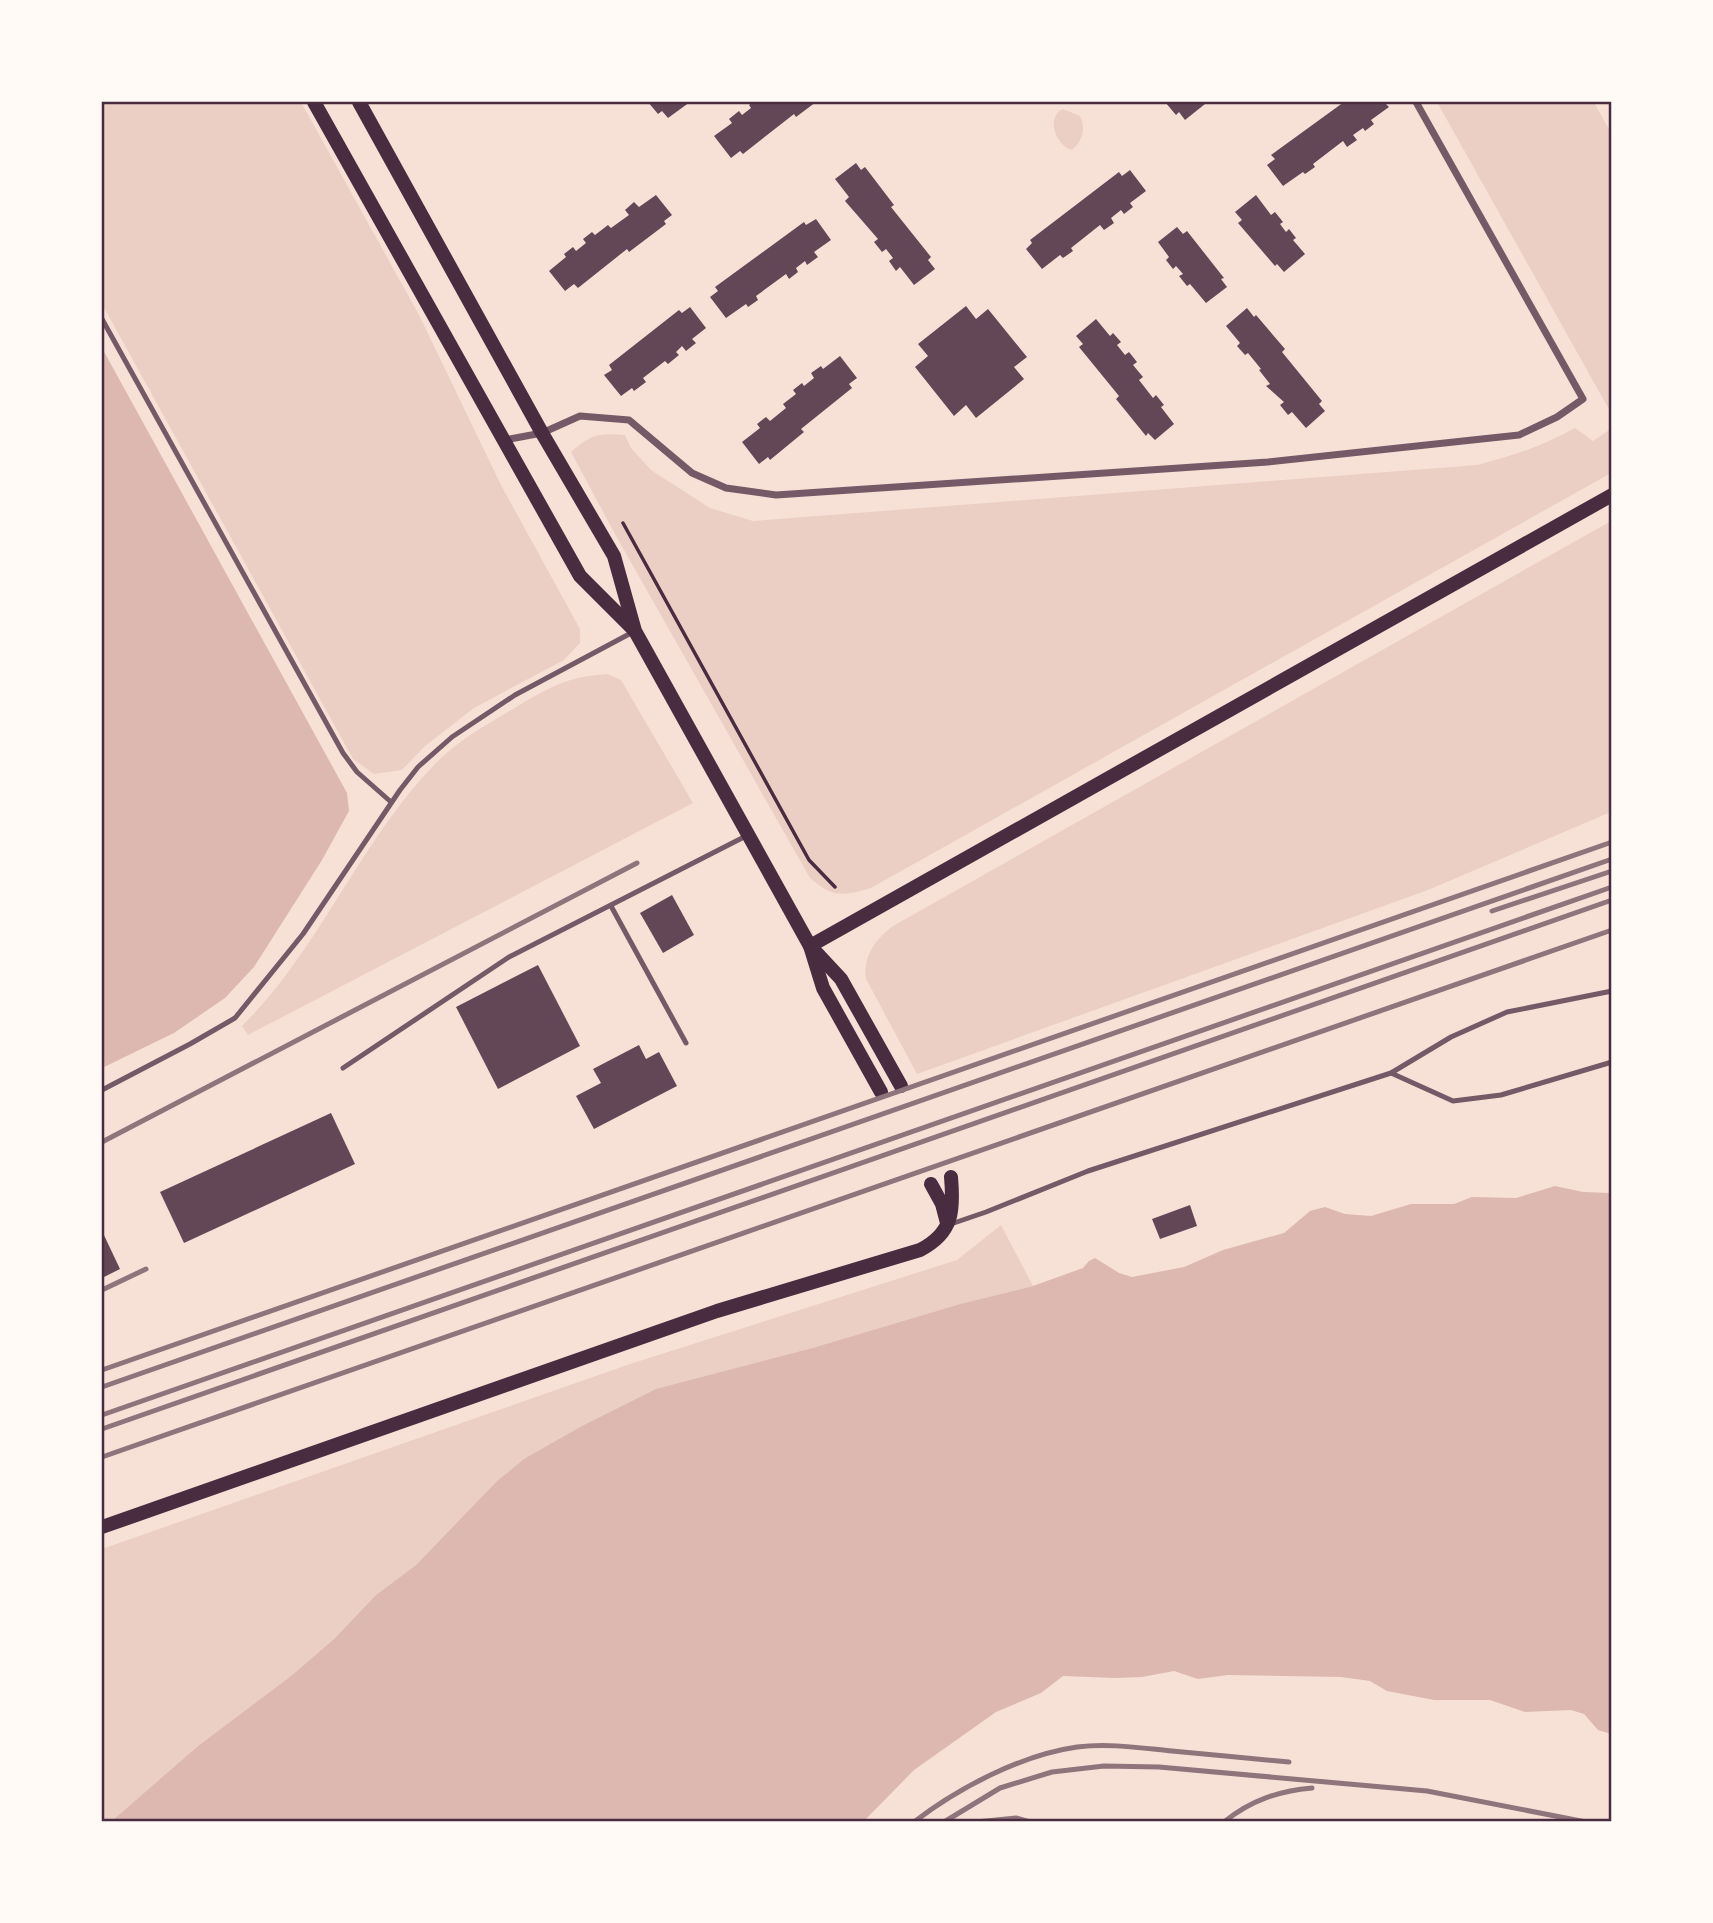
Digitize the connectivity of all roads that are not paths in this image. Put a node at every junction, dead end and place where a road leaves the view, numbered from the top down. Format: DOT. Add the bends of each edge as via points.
graph roads {
  1 [pos="314,102"];
  2 [pos="359,102"];
  3 [pos="1416,102"];
  4 [pos="102,319"];
  5 [pos="542,433"];
  6 [pos="504,440"];
  7 [pos="1612,495"];
  8 [pos="635,631"];
  9 [pos="391,802"];
  10 [pos="748,835"];
  11 [pos="611,906"];
  12 [pos="810,946"];
  13 [pos="1612,992"];
  14 [pos="686,1043"];
  15 [pos="1612,1062"];
  16 [pos="343,1068"];
  17 [pos="1391,1073"];
  18 [pos="901,1086"];
  19 [pos="102,1090"];
  20 [pos="881,1092"];
  21 [pos="951,1177"];
  22 [pos="932,1184"];
  23 [pos="948,1225"];
  24 [pos="102,1527"];
  1 -- 6 [label="main road"];
  2 -- 5 [label="main road"];
  3 -- 5 [label="street" via="1583,398 1519,435 1268,462 776,495 726,488 692,472 629,420 580,416"];
  4 -- 9 [label="lane" via="343,753"];
  5 -- 6 [label="street"];
  5 -- 8 [label="main road" via="614,556"];
  6 -- 8 [label="main road" via="580,576"];
  7 -- 12 [label="main road"];
  8 -- 9 [label="lane" via="515,695 452,737 418,767"];
  8 -- 10 [label="main road"];
  9 -- 19 [label="lane" via="303,934 235,1018"];
  10 -- 11 [label="lane"];
  10 -- 12 [label="main road"];
  11 -- 14 [label="lane"];
  11 -- 16 [label="lane" via="509,957"];
  12 -- 18 [label="main road" via="841,979"];
  12 -- 20 [label="main road" via="823,988"];
  13 -- 17 [label="lane" via="1507,1012 1451,1037"];
  15 -- 17 [label="lane" via="1501,1095 1453,1101"];
  17 -- 23 [label="lane" via="1088,1171"];
  21 -- 23 [label="main road" via="954,1204"];
  22 -- 23 [label="main road"];
  23 -- 24 [label="main road" via="933,1244 920,1251 717,1311"];
}
